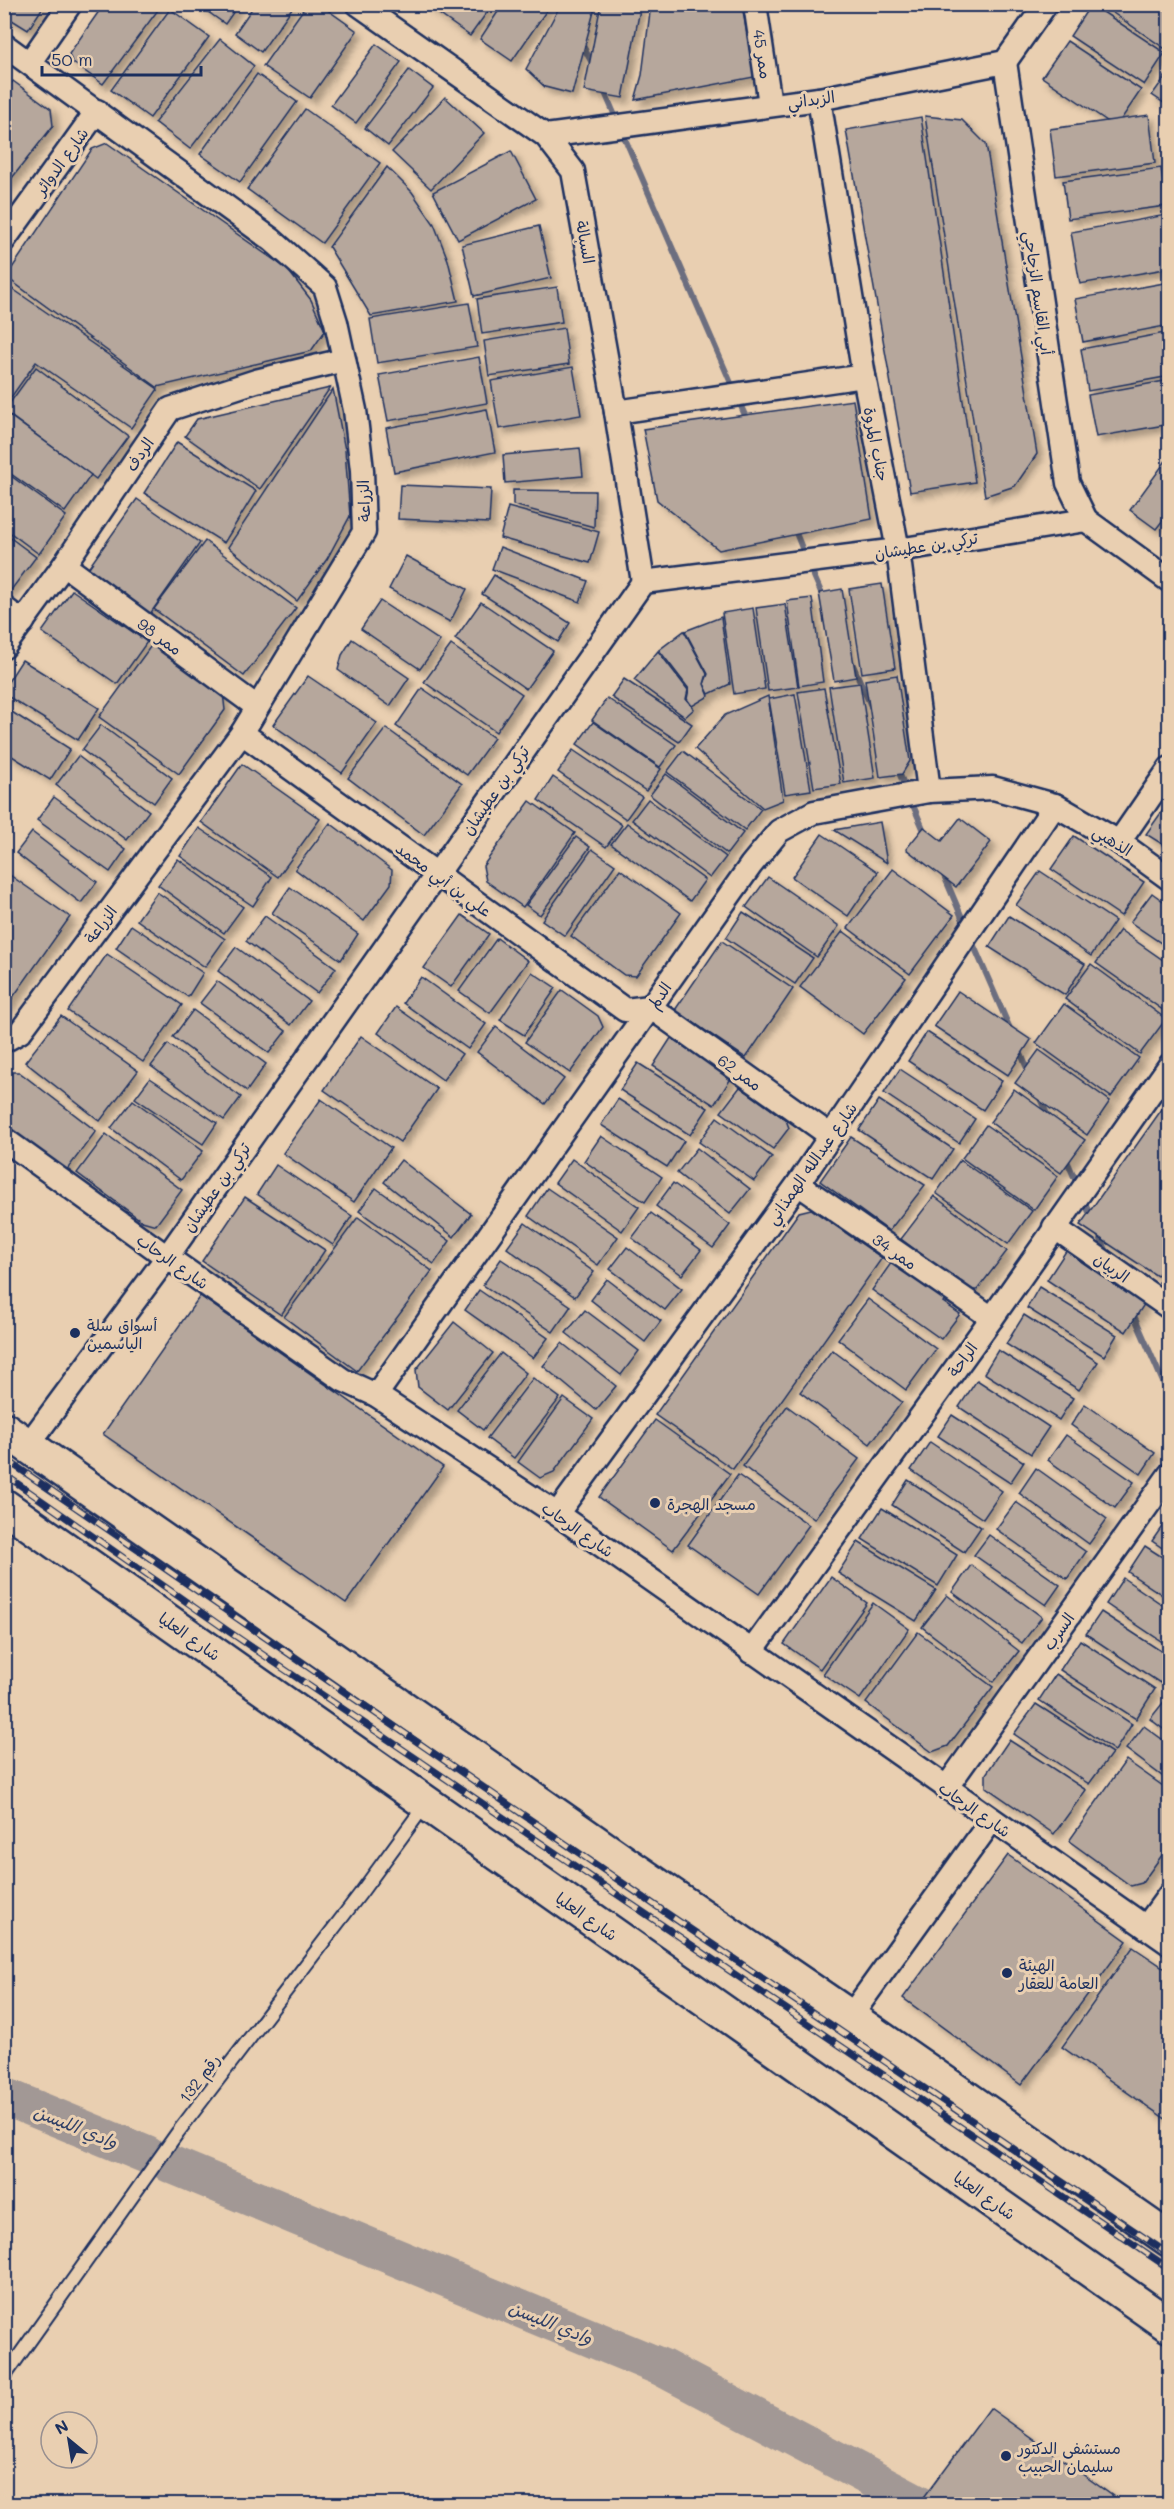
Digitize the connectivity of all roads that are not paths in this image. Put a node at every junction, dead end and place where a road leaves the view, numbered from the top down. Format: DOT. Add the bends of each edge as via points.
graph roads {
  1 [pos="70,4"];
  2 [pos="358,4"];
  3 [pos="755,4"];
  4 [pos="1046,4"];
  5 [pos="4,45"];
  6 [pos="30,62"];
  7 [pos="1005,62"];
  8 [pos="819,99"];
  9 [pos="770,104"];
  10 [pos="97,111"];
  11 [pos="546,136"];
  12 [pos="4,240"];
  13 [pos="344,360"];
  14 [pos="864,376"];
  15 [pos="616,412"];
  16 [pos="1086,520"];
  17 [pos="898,550"];
  18 [pos="64,565"];
  19 [pos="1170,581"];
  20 [pos="643,582"];
  21 [pos="4,608"];
  22 [pos="23,622"];
  23 [pos="4,647"];
  24 [pos="257,707"];
  25 [pos="242,733"];
  26 [pos="1170,768"];
  27 [pos="929,791"];
  28 [pos="1055,805"];
  29 [pos="1119,842"];
  30 [pos="436,874"];
  31 [pos="1170,879"];
  32 [pos="650,1007"];
  33 [pos="4,1041"];
  34 [pos="1170,1065"];
  35 [pos="831,1136"];
  36 [pos="4,1139"];
  37 [pos="798,1184"];
  38 [pos="1054,1227"];
  39 [pos="167,1257"];
  40 [pos="1170,1308"];
  41 [pos="992,1318"];
  42 [pos="376,1395"];
  43 [pos="16,1437"];
  44 [pos="1170,1474"];
  45 [pos="4,1506"];
  46 [pos="556,1514"];
  47 [pos="751,1652"];
  48 [pos="946,1788"];
  49 [pos="426,1803"];
  50 [pos="992,1821"];
  51 [pos="1170,1894"];
  52 [pos="1146,1927"];
  53 [pos="1170,1944"];
  54 [pos="850,2017"];
  55 [pos="1170,2240"];
  56 [pos="1170,2326"];
  57 [pos="4,2377"];
  1 -- 6 [label="street"];
  2 -- 11 [label="street, السبالة"];
  3 -- 9 [label="street, ممر 45"];
  4 -- 7 [label="street"];
  5 -- 6 [label="street, الزراعة"];
  6 -- 10 [label="street, الزراعة"];
  7 -- 8 [label="street, الزبداني"];
  7 -- 16 [label="street, أبي القاسم الزجاجي" via="1068,483"];
  8 -- 9 [label="street, الزبداني"];
  8 -- 14 [label="street, جناب المروة"];
  9 -- 11 [label="street, الزبداني"];
  10 -- 12 [label="street, شارع الدوائر"];
  10 -- 13 [label="street, الزراعة" via="272,240 325,287"];
  11 -- 15 [label="street, السبالة" via="573,171"];
  13 -- 18 [label="street, الردف" via="255,381 170,409"];
  13 -- 24 [label="street, الزراعة" via="362,470 364,532"];
  14 -- 15 [label="street"];
  14 -- 17 [label="street, جناب المروة"];
  15 -- 20 [label="street, السبالة"];
  16 -- 17 [label="street, تركي بن عطيشان"];
  16 -- 19 [label="street"];
  17 -- 20 [label="street, تركي بن عطيشان"];
  17 -- 27 [label="street, جناب المروة"];
  18 -- 22 [label="street, الردف"];
  18 -- 24 [label="street, ممر 98"];
  20 -- 30 [label="street, تركي بن عطيشان"];
  21 -- 22 [label="street"];
  22 -- 23 [label="street, الردف"];
  24 -- 25 [label="street, الزراعة"];
  25 -- 30 [label="street, علي بن أبي محمد"];
  25 -- 33 [label="street, الزراعة" via="20,1032"];
  26 -- 29 [label="street"];
  27 -- 28 [label="street, الدلم" via="993,788"];
  27 -- 32 [label="street, الدلم" via="814,812 779,831"];
  28 -- 29 [label="street, الذهبي"];
  28 -- 35 [label="street, شارع عبدالله الهمذاني"];
  29 -- 31 [label="street, الذهبي"];
  30 -- 32 [label="street, علي بن أبي محمد" via="625,1010"];
  30 -- 39 [label="street, تركي بن عطيشان"];
  32 -- 35 [label="street, ممر 62"];
  32 -- 42 [label="street, الدلم"];
  34 -- 38 [label="street, الراحة"];
  35 -- 37 [label="street, شارع عبدالله الهمذاني"];
  36 -- 39 [label="street, شارع الرحاب"];
  37 -- 41 [label="street, ممر 34"];
  37 -- 46 [label="street, شارع عبدالله الهمذاني"];
  38 -- 40 [label="street, الربيان"];
  38 -- 41 [label="street, الراحة"];
  39 -- 42 [label="street, شارع الرحاب" via="343,1380"];
  39 -- 43 [label="street, تركي بن عطيشان"];
  41 -- 47 [label="street, الراحة"];
  42 -- 46 [label="street, شارع الرحاب"];
  43 -- 54 [label="main road"];
  44 -- 48 [label="street, السرب"];
  45 -- 49 [label="main road, شارع العليا"];
  46 -- 47 [label="street, شارع الرحاب"];
  47 -- 48 [label="street, شارع الرحاب"];
  48 -- 50 [label="street, شارع الرحاب"];
  49 -- 56 [label="main road, شارع العليا"];
  49 -- 57 [label="lane, رقم 132" via="178,2132"];
  50 -- 52 [label="street, شارع الرحاب"];
  50 -- 54 [label="street"];
  51 -- 52 [label="street"];
  52 -- 53 [label="street, شارع الرحاب"];
  54 -- 55 [label="main road"];
}
